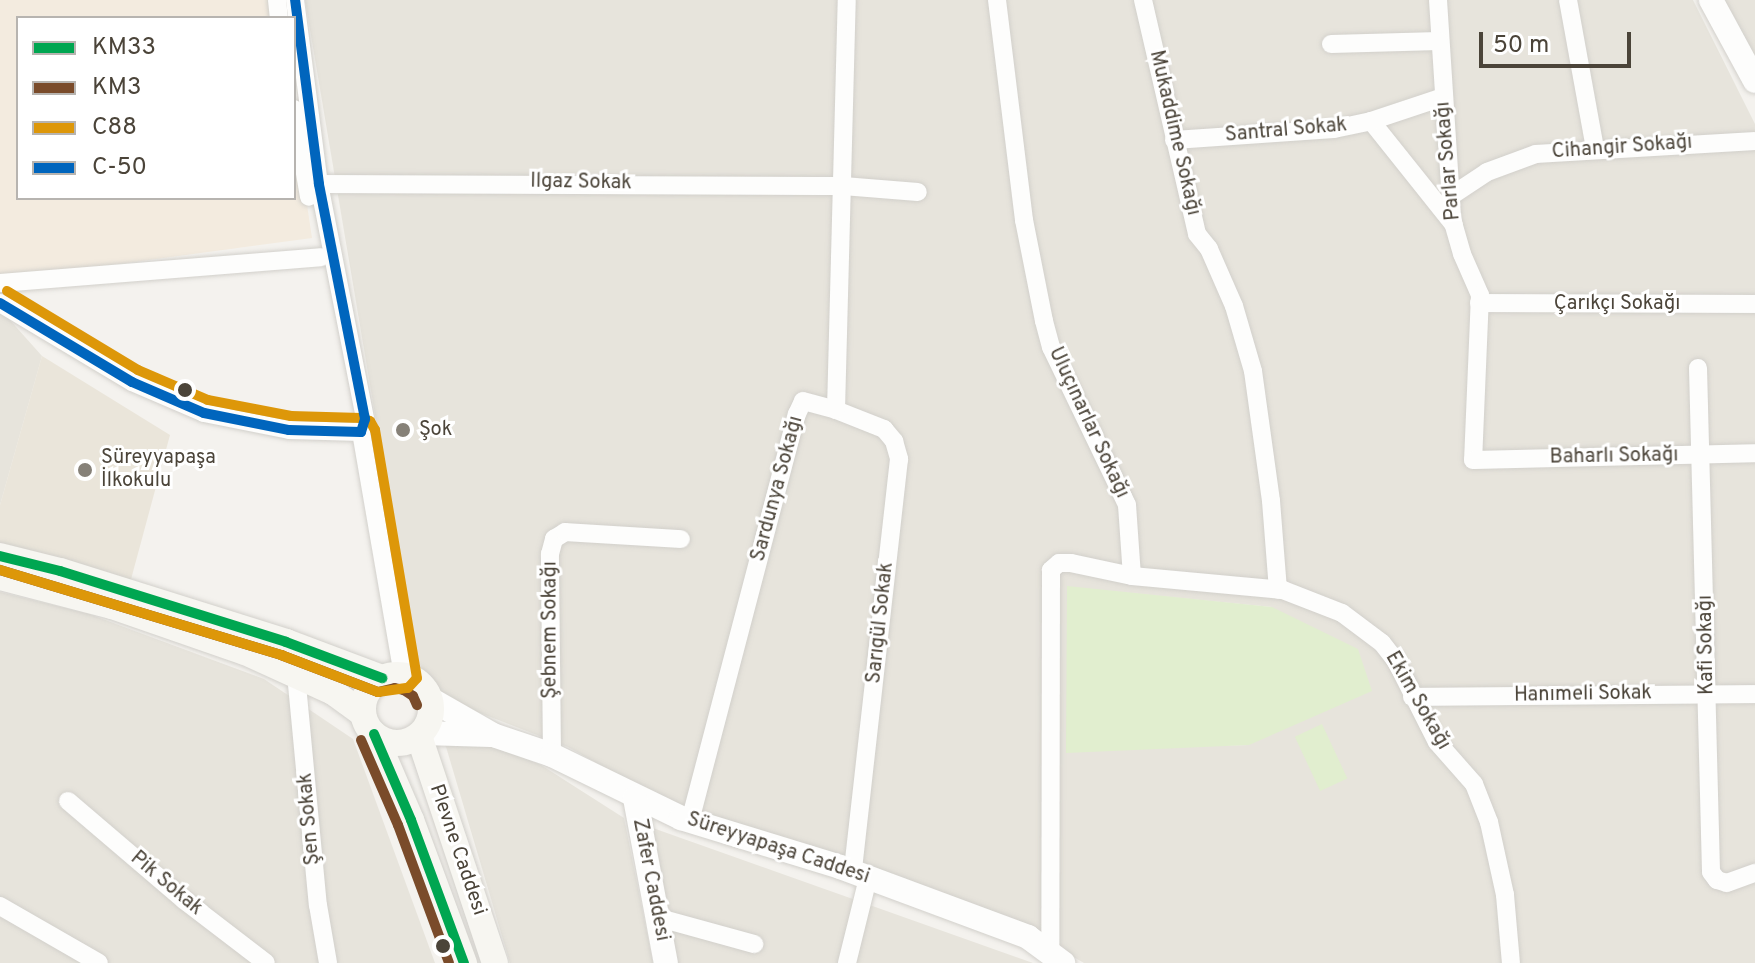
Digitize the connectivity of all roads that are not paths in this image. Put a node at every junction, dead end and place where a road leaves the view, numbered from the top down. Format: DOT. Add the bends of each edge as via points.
graph roads {
  1 [pos="295,0"];
  2 [pos="847,0"];
  3 [pos="997,0"];
  4 [pos="1143,0"];
  5 [pos="1438,0"];
  6 [pos="1568,0"];
  7 [pos="1711,0"];
  8 [pos="1439,41"];
  9 [pos="1331,44"];
  10 [pos="1755,81"];
  11 [pos="1443,97"];
  12 [pos="296,120"];
  13 [pos="1371,121"];
  14 [pos="1174,140"];
  15 [pos="1755,141"];
  16 [pos="1595,148"];
  17 [pos="319,184"];
  18 [pos="843,186"];
  19 [pos="918,192"];
  20 [pos="1451,196"];
  21 [pos="1454,226"];
  22 [pos="321,257"];
  23 [pos="0,283"];
  24 [pos="0,303"];
  25 [pos="1479,303"];
  26 [pos="1755,304"];
  27 [pos="1698,368"];
  28 [pos="836,410"];
  29 [pos="361,432"];
  30 [pos="1755,453"];
  31 [pos="1703,455"];
  32 [pos="1473,460"];
  33 [pos="681,539"];
  34 [pos="0,556"];
  35 [pos="1132,576"];
  36 [pos="0,577"];
  37 [pos="1278,590"];
  38 [pos="296,674"];
  39 [pos="392,676"];
  40 [pos="1708,694"];
  41 [pos="1755,694"];
  42 [pos="1412,697"];
  43 [pos="430,699"];
  44 [pos="369,724"];
  45 [pos="421,735"];
  46 [pos="493,735"];
  47 [pos="552,755"];
  48 [pos="635,798"];
  49 [pos="68,801"];
  50 [pos="690,821"];
  51 [pos="1755,873"];
  52 [pos="861,875"];
  53 [pos="0,906"];
  54 [pos="656,917"];
  55 [pos="754,944"];
  56 [pos="1056,958"];
  57 [pos="99,963"];
  58 [pos="266,963"];
  59 [pos="328,963"];
  60 [pos="464,963"];
  61 [pos="495,963"];
  62 [pos="666,963"];
  63 [pos="847,963"];
  64 [pos="1511,963"];
  1 -- 17 [label="street"];
  2 -- 18 [label="street, Sardunya Sokağı"];
  3 -- 35 [label="street, Uluçınarlar Sokağı" via="1024,220 1044,321 1051,347 1127,505"];
  4 -- 14 [label="street, Mukaddime Sokağı"];
  5 -- 8 [label="street, Parlar Sokağı"];
  6 -- 16 [label="street"];
  7 -- 10 [label="street"];
  8 -- 9 [label="street"];
  8 -- 11 [label="street, Parlar Sokağı"];
  11 -- 13 [label="street, Santral Sokak"];
  11 -- 20 [label="street, Parlar Sokağı"];
  12 -- 22 [label="street"];
  13 -- 14 [label="street, Santral Sokak" via="1294,133"];
  13 -- 21 [label="street"];
  14 -- 37 [label="street, Mukaddime Sokağı" via="1197,234 1234,306 1253,371"];
  15 -- 16 [label="street, Cihangir Sokağı"];
  16 -- 20 [label="street, Cihangir Sokağı" via="1536,154 1487,172"];
  17 -- 18 [label="street, Ilgaz Sokak"];
  17 -- 29 [label="street" via="365,419"];
  18 -- 19 [label="street, Ilgaz Sokak"];
  18 -- 28 [label="street, Sardunya Sokağı"];
  20 -- 21 [label="street, Parlar Sokağı"];
  21 -- 25 [label="street, Parlar Sokağı"];
  22 -- 23 [label="street"];
  22 -- 29 [label="street"];
  24 -- 29 [label="street" via="132,382 204,413 289,430"];
  25 -- 26 [label="street, Çarıkçı Sokağı"];
  25 -- 32 [label="street, Parlar Sokağı"];
  27 -- 31 [label="street, Kafi Sokağı"];
  28 -- 50 [label="street, Sardunya Sokağı" via="803,401 797,414"];
  28 -- 52 [label="street, Sarıgül Sokak" via="884,429 899,459"];
  29 -- 39 [label="street"];
  30 -- 31 [label="street, Baharlı Sokağı"];
  31 -- 32 [label="street, Baharlı Sokağı"];
  31 -- 40 [label="street, Kafi Sokağı"];
  33 -- 47 [label="street, Şebnem Sokağı" via="565,532 554,539"];
  34 -- 39 [label="main road"];
  35 -- 37 [label="street, Ekim Sokağı"];
  35 -- 56 [label="street" via="1071,563 1051,570"];
  36 -- 38 [label="main road" via="132,612"];
  37 -- 42 [label="street, Ekim Sokağı" via="1314,600 1363,627 1396,661"];
  38 -- 44 [label="main road" via="333,692"];
  38 -- 59 [label="street, Şen Sokak"];
  39 -- 43 [label="main road" via="424,686"];
  39 -- 44 [label="main road" via="368,692"];
  40 -- 41 [label="street, Hanımeli Sokak"];
  40 -- 42 [label="street, Hanımeli Sokak"];
  40 -- 51 [label="street, Kafi Sokağı" via="1711,872 1727,883"];
  42 -- 64 [label="street, Ekim Sokağı" via="1437,742 1474,784 1489,822 1505,895"];
  43 -- 45 [label="main road" via="431,714"];
  43 -- 46 [label="street"];
  44 -- 45 [label="main road" via="393,744"];
  44 -- 60 [label="main road, Plevne Caddesi"];
  45 -- 46 [label="street"];
  45 -- 61 [label="main road, Plevne Caddesi"];
  46 -- 47 [label="street, Süreyyapaşa Caddesi"];
  47 -- 48 [label="street, Süreyyapaşa Caddesi"];
  48 -- 50 [label="street, Süreyyapaşa Caddesi"];
  48 -- 54 [label="street, Zafer Caddesi"];
  49 -- 58 [label="street, Pik Sokak"];
  50 -- 52 [label="street, Süreyyapaşa Caddesi"];
  52 -- 56 [label="street, Süreyyapaşa Caddesi" via="1028,937"];
  52 -- 63 [label="street, Sarıgül Sokak"];
  53 -- 57 [label="street"];
  54 -- 55 [label="street"];
  54 -- 62 [label="street, Zafer Caddesi"];
}
